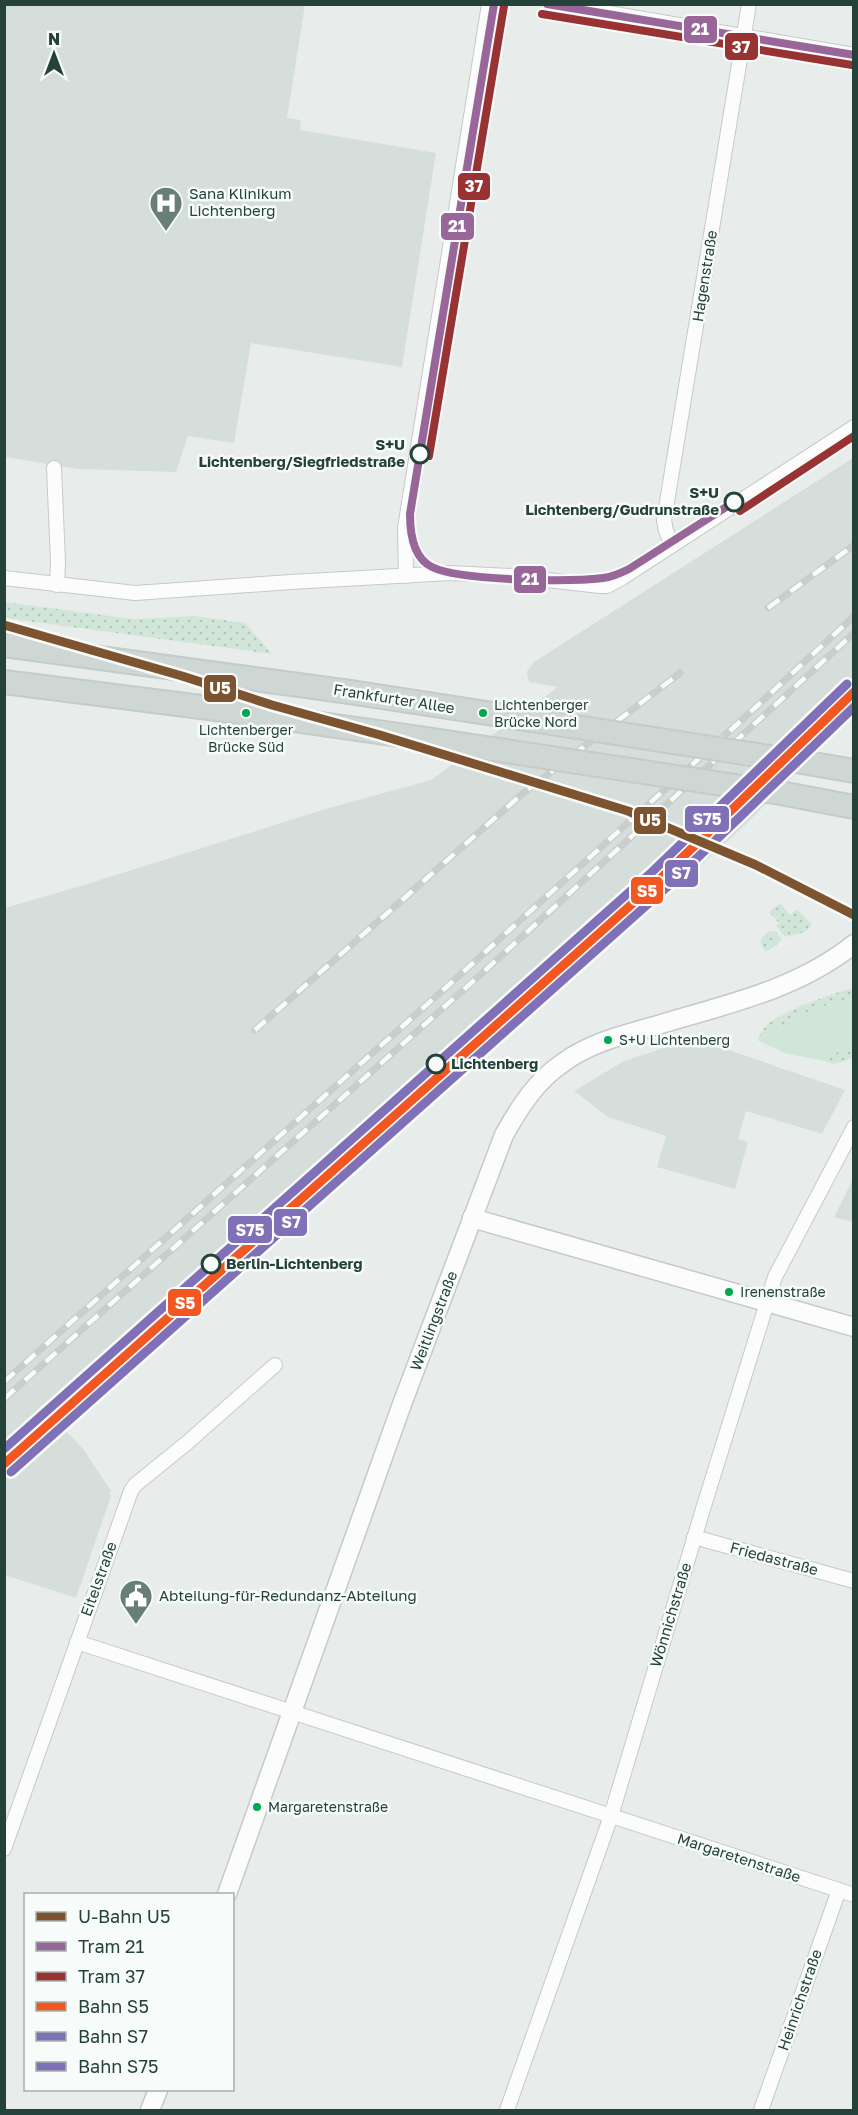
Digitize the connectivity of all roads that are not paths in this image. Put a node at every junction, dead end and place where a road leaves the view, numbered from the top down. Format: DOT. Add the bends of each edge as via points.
graph roads {
  1 [pos="489,4"];
  2 [pos="557,4"];
  3 [pos="748,4"];
  4 [pos="743,38"];
  5 [pos="854,56"];
  6 [pos="854,427"];
  7 [pos="54,468"];
  8 [pos="672,545"];
  9 [pos="406,576"];
  10 [pos="4,578"];
  11 [pos="57,585"];
  12 [pos="4,645"];
  13 [pos="4,682"];
  14 [pos="854,771"];
  15 [pos="854,807"];
  16 [pos="854,944"];
  17 [pos="854,1127"];
  18 [pos="472,1218"];
  19 [pos="768,1302"];
  20 [pos="854,1327"];
  21 [pos="275,1365"];
  22 [pos="694,1537"];
  23 [pos="854,1581"];
  24 [pos="77,1642"];
  25 [pos="291,1713"];
  26 [pos="611,1816"];
  27 [pos="4,1849"];
  28 [pos="839,1890"];
  29 [pos="227,1893"];
  30 [pos="854,1895"];
  31 [pos="158,2091"];
  32 [pos="150,2110"];
  33 [pos="507,2110"];
  34 [pos="761,2110"];
  1 -- 9 [label="street" via="405,528"];
  2 -- 4 [label="street"];
  3 -- 4 [label="street, Hagenstraße"];
  4 -- 5 [label="street"];
  4 -- 8 [label="street, Hagenstraße" via="664,520"];
  6 -- 8 [label="street"];
  7 -- 11 [label="street"];
  8 -- 9 [label="street" via="604,586 488,574"];
  9 -- 11 [label="street" via="135,593"];
  10 -- 11 [label="street"];
  12 -- 14 [label="main road, Frankfurter Allee, bridge" via="339,691"];
  13 -- 15 [label="main road, bridge" via="420,738"];
  16 -- 18 [label="street, Weitlingstraße" via="806,976 770,991 608,1040 566,1060 545,1077 519,1108 504,1135"];
  17 -- 19 [label="street, Wönnichstraße" via="775,1277"];
  18 -- 19 [label="street"];
  18 -- 25 [label="street, Weitlingstraße"];
  19 -- 20 [label="street"];
  19 -- 22 [label="street, Wönnichstraße"];
  21 -- 24 [label="street, Eitelstraße" via="135,1485"];
  22 -- 23 [label="street, Friedastraße"];
  22 -- 26 [label="street, Wönnichstraße"];
  24 -- 25 [label="street, Margaretenstraße"];
  24 -- 27 [label="street, Eitelstraße"];
  25 -- 26 [label="street, Margaretenstraße"];
  25 -- 29 [label="street, Weitlingstraße"];
  26 -- 28 [label="street, Margaretenstraße"];
  26 -- 33 [label="street, Wönnichstraße"];
  28 -- 30 [label="street, Margaretenstraße"];
  28 -- 34 [label="street, Heinrichstraße"];
  31 -- 32 [label="street"];
}
